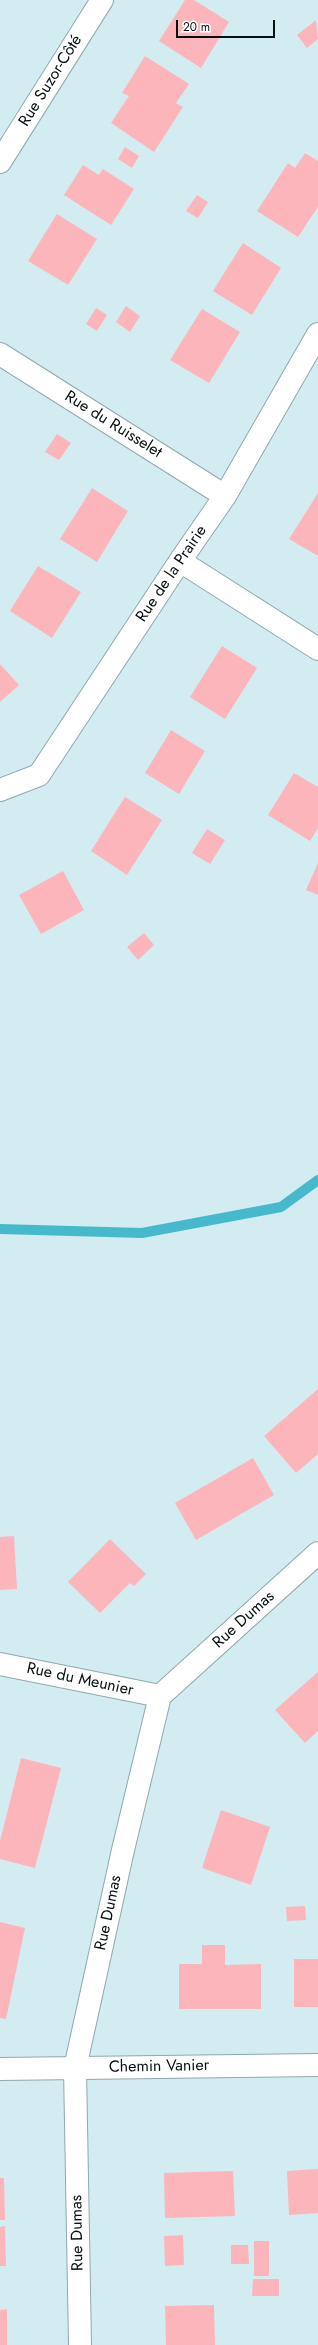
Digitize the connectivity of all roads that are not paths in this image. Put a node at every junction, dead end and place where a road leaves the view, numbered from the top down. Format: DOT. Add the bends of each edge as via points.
graph roads {
  1 [pos="102,0"];
  2 [pos="0,162"];
  3 [pos="318,334"];
  4 [pos="0,354"];
  5 [pos="225,496"];
  6 [pos="180,561"];
  7 [pos="318,649"];
  8 [pos="0,790"];
  9 [pos="318,1553"];
  10 [pos="0,1664"];
  11 [pos="160,1696"];
  12 [pos="318,2064"];
  13 [pos="75,2068"];
  14 [pos="0,2069"];
  15 [pos="80,2345"];
  1 -- 2 [label="street, Rue Suzor-Côté"];
  3 -- 5 [label="street, Rue de la Prairie"];
  4 -- 5 [label="street, Rue du Ruisselet"];
  5 -- 6 [label="street, Rue de la Prairie"];
  6 -- 7 [label="street"];
  6 -- 8 [label="street, Rue de la Prairie" via="39,775"];
  9 -- 11 [label="street, Rue Dumas"];
  10 -- 11 [label="street, Rue du Meunier"];
  11 -- 13 [label="street, Rue Dumas"];
  12 -- 13 [label="street, Chemin Vanier"];
  13 -- 14 [label="street, Chemin Vanier"];
  13 -- 15 [label="street, Rue Dumas"];
}
